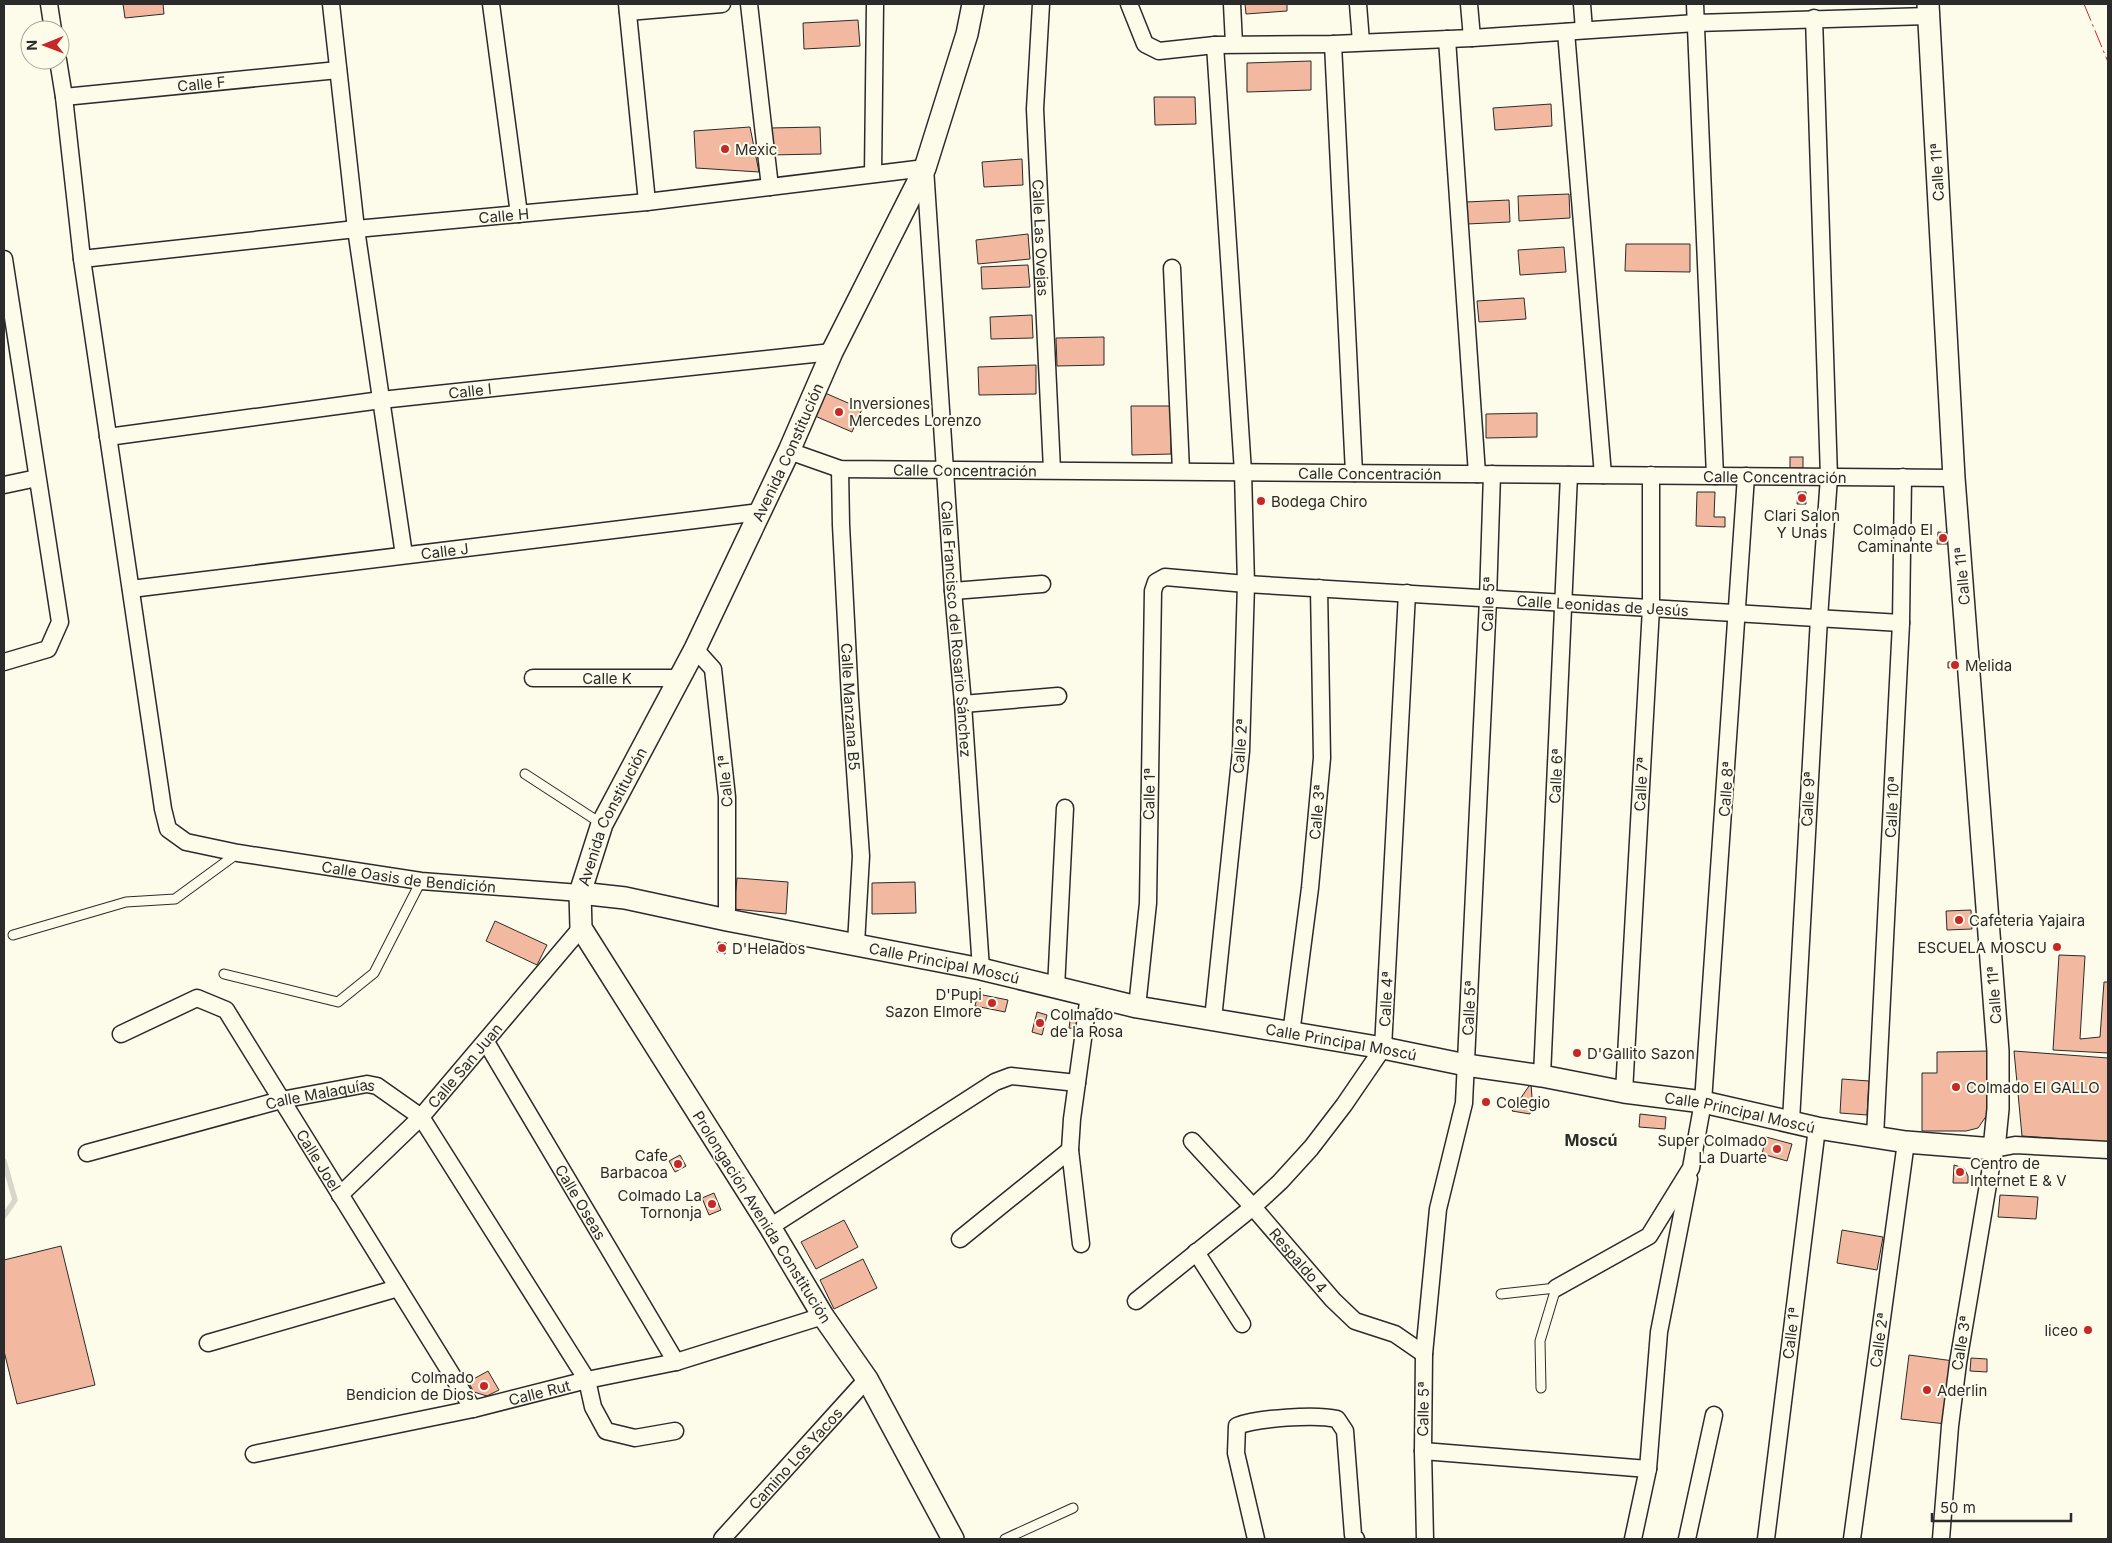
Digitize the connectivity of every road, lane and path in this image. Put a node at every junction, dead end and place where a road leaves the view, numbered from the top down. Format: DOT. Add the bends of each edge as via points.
graph roads {
  1 [pos="48,4"];
  2 [pos="331,4"];
  3 [pos="491,4"];
  4 [pos="722,4"];
  5 [pos="749,4"];
  6 [pos="875,4"];
  7 [pos="973,4"];
  8 [pos="1041,4"];
  9 [pos="1129,4"];
  10 [pos="1232,4"];
  11 [pos="1358,4"];
  12 [pos="1469,4"];
  13 [pos="1582,4"];
  14 [pos="1695,4"];
  15 [pos="627,8"];
  16 [pos="1928,10"];
  17 [pos="1814,18"];
  18 [pos="51,20"];
  19 [pos="1696,22"];
  20 [pos="1584,30"];
  21 [pos="1566,32"];
  22 [pos="1472,38"];
  23 [pos="1447,39"];
  24 [pos="1361,42"];
  25 [pos="1234,44"];
  26 [pos="1333,44"];
  27 [pos="1215,45"];
  28 [pos="60,70"];
  29 [pos="338,70"];
  30 [pos="64,97"];
  31 [pos="925,168"];
  32 [pos="873,174"];
  33 [pos="770,188"];
  34 [pos="647,202"];
  35 [pos="519,214"];
  36 [pos="356,229"];
  37 [pos="82,258"];
  38 [pos="4,259"];
  39 [pos="1172,268"];
  40 [pos="832,352"];
  41 [pos="12,355"];
  42 [pos="381,400"];
  43 [pos="108,437"];
  44 [pos="789,450"];
  45 [pos="840,469"];
  46 [pos="946,470"];
  47 [pos="1052,470"];
  48 [pos="1181,472"];
  49 [pos="1243,472"];
  50 [pos="1354,473"];
  51 [pos="1485,474"];
  52 [pos="1569,475"];
  53 [pos="1603,475"];
  54 [pos="1651,475"];
  55 [pos="1715,476"];
  56 [pos="1746,476"];
  57 [pos="1829,476"];
  58 [pos="1902,477"];
  59 [pos="37,478"];
  60 [pos="1954,478"];
  61 [pos="4,485"];
  62 [pos="760,512"];
  63 [pos="404,556"];
  64 [pos="1156,582"];
  65 [pos="1042,584"];
  66 [pos="1246,584"];
  67 [pos="1319,588"];
  68 [pos="131,589"];
  69 [pos="953,591"];
  70 [pos="1407,594"];
  71 [pos="1488,598"];
  72 [pos="1564,603"];
  73 [pos="1651,608"];
  74 [pos="1738,614"];
  75 [pos="1819,618"];
  76 [pos="1901,624"];
  77 [pos="695,650"];
  78 [pos="4,662"];
  79 [pos="533,678"];
  80 [pos="680,678"];
  81 [pos="1058,696"];
  82 [pos="963,704"];
  83 [pos="525,774"];
  84 [pos="1066,808"];
  85 [pos="602,824"];
  86 [pos="238,853"];
  87 [pos="421,881"];
  88 [pos="580,893"];
  89 [pos="727,920"];
  90 [pos="581,928"];
  91 [pos="13,935"];
  92 [pos="856,944"];
  93 [pos="981,969"];
  94 [pos="224,974"];
  95 [pos="1056,988"];
  96 [pos="1089,995"];
  97 [pos="1137,1007"];
  98 [pos="1213,1019"];
  99 [pos="121,1034"];
  100 [pos="1291,1034"];
  101 [pos="486,1042"];
  102 [pos="1383,1048"];
  103 [pos="1466,1065"];
  104 [pos="1542,1076"];
  105 [pos="1077,1083"];
  106 [pos="1624,1092"];
  107 [pos="281,1100"];
  108 [pos="1703,1102"];
  109 [pos="421,1117"];
  110 [pos="1791,1121"];
  111 [pos="1817,1128"];
  112 [pos="1875,1137"];
  113 [pos="1192,1141"];
  114 [pos="1906,1142"];
  115 [pos="1994,1149"];
  116 [pos="1070,1150"];
  117 [pos="2108,1150"];
  118 [pos="86,1153"];
  119 [pos="1691,1168"];
  120 [pos="340,1195"];
  121 [pos="1253,1207"];
  122 [pos="770,1227"];
  123 [pos="960,1238"];
  124 [pos="1081,1244"];
  125 [pos="1196,1252"];
  126 [pos="398,1288"];
  127 [pos="1556,1288"];
  128 [pos="1502,1294"];
  129 [pos="1136,1301"];
  130 [pos="823,1316"];
  131 [pos="1242,1324"];
  132 [pos="208,1343"];
  133 [pos="1424,1354"];
  134 [pos="676,1362"];
  135 [pos="868,1379"];
  136 [pos="587,1380"];
  137 [pos="1541,1388"];
  138 [pos="473,1409"];
  139 [pos="1714,1415"];
  140 [pos="674,1431"];
  141 [pos="1423,1451"];
  142 [pos="254,1454"];
  143 [pos="1648,1469"];
  144 [pos="1073,1508"];
  145 [pos="722,1539"];
  146 [pos="953,1539"];
  147 [pos="1005,1539"];
  148 [pos="1256,1539"];
  149 [pos="1356,1539"];
  150 [pos="1425,1539"];
  151 [pos="1633,1539"];
  152 [pos="1687,1539"];
  153 [pos="1767,1539"];
  154 [pos="1852,1539"];
  155 [pos="1941,1539"];
  1 -- 18 [label="street"];
  2 -- 29 [label="street"];
  3 -- 35 [label="street"];
  4 -- 15 [label="street"];
  5 -- 33 [label="street"];
  6 -- 32 [label="street"];
  7 -- 31 [label="street, Avenida Constitución" via="967,34"];
  8 -- 47 [label="street, Calle Las Ovejas" via="1035,109"];
  9 -- 27 [label="street" via="1145,44 1159,51"];
  10 -- 25 [label="street"];
  11 -- 24 [label="street"];
  12 -- 22 [label="street"];
  13 -- 20 [label="street"];
  14 -- 19 [label="street"];
  15 -- 34 [label="street"];
  16 -- 17 [label="street"];
  16 -- 60 [label="street, Calle 11ª"];
  17 -- 19 [label="street"];
  17 -- 57 [label="street, Calle 9ª"];
  19 -- 20 [label="street"];
  19 -- 55 [label="street"];
  20 -- 21 [label="street"];
  21 -- 22 [label="street"];
  21 -- 53 [label="street"];
  22 -- 23 [label="street"];
  23 -- 24 [label="street"];
  23 -- 51 [label="street, Calle 5ª"];
  24 -- 26 [label="street"];
  25 -- 26 [label="street"];
  25 -- 27 [label="street"];
  26 -- 50 [label="street"];
  27 -- 49 [label="street, Calle 2ª"];
  28 -- 30 [label="street, Calle Oasis de Bendición"];
  29 -- 30 [label="street, Calle F"];
  29 -- 36 [label="street"];
  30 -- 37 [label="street, Calle Oasis de Bendición"];
  31 -- 32 [label="street, Calle H"];
  31 -- 40 [label="street, Avenida Constitución"];
  31 -- 46 [label="street, Calle Francisco del Rosario Sánchez"];
  32 -- 33 [label="street, Calle H"];
  33 -- 34 [label="street, Calle H"];
  34 -- 35 [label="street, Calle H"];
  35 -- 36 [label="street, Calle H"];
  36 -- 37 [label="street, Calle H"];
  36 -- 42 [label="street"];
  37 -- 43 [label="street, Calle Oasis de Bendición"];
  38 -- 41 [label="street"];
  39 -- 48 [label="street"];
  40 -- 42 [label="street, Calle I"];
  40 -- 44 [label="street, Avenida Constitución"];
  41 -- 59 [label="street"];
  42 -- 43 [label="street, Calle I"];
  42 -- 63 [label="street"];
  43 -- 68 [label="street, Calle Oasis de Bendición"];
  44 -- 45 [label="street, Calle Concentración"];
  44 -- 62 [label="street, Avenida Constitución"];
  45 -- 46 [label="street, Calle Concentración"];
  45 -- 92 [label="street, Calle Manzana B5" via="848,670 861,856"];
  46 -- 47 [label="street, Calle Concentración"];
  46 -- 69 [label="street, Calle Francisco del Rosario Sánchez"];
  47 -- 48 [label="street, Calle Concentración"];
  48 -- 49 [label="street, Calle Concentración"];
  49 -- 50 [label="street, Calle Concentración"];
  49 -- 66 [label="street, Calle 2ª"];
  50 -- 51 [label="street, Calle Concentración"];
  51 -- 52 [label="street, Calle Concentración"];
  51 -- 71 [label="street, Calle 5ª"];
  52 -- 53 [label="street, Calle Concentración"];
  52 -- 72 [label="street, Calle 6ª"];
  53 -- 54 [label="street, Calle Concentración"];
  54 -- 55 [label="street, Calle Concentración"];
  54 -- 73 [label="street, Calle 7ª"];
  55 -- 56 [label="street, Calle Concentración"];
  56 -- 57 [label="street, Calle Concentración"];
  56 -- 74 [label="street, Calle 8ª"];
  57 -- 58 [label="street, Calle Concentración"];
  57 -- 75 [label="street, Calle 9ª"];
  58 -- 60 [label="street, Calle Concentración"];
  58 -- 76 [label="street, Calle 10ª"];
  59 -- 61 [label="street"];
  59 -- 78 [label="street" via="60,622 48,649"];
  60 -- 115 [label="street, Calle 11ª" via="1998,1051"];
  62 -- 63 [label="street, Calle J"];
  62 -- 77 [label="street, Avenida Constitución"];
  63 -- 68 [label="street, Calle J"];
  64 -- 66 [label="street, Calle Leonidas de Jesús" via="1165,577"];
  64 -- 97 [label="street, Calle 1ª" via="1153,591 1148,903"];
  65 -- 69 [label="street"];
  66 -- 67 [label="street, Calle Leonidas de Jesús"];
  66 -- 98 [label="street, Calle 2ª" via="1240,751"];
  67 -- 70 [label="street, Calle Leonidas de Jesús"];
  67 -- 100 [label="street, Calle 3ª" via="1322,758 1310,888"];
  68 -- 86 [label="street, Calle Oasis de Bendición" via="168,829 186,842"];
  69 -- 82 [label="street, Calle Francisco del Rosario Sánchez"];
  70 -- 71 [label="street, Calle Leonidas de Jesús"];
  70 -- 102 [label="street, Calle 4ª"];
  71 -- 72 [label="street, Calle Leonidas de Jesús"];
  71 -- 103 [label="street, Calle 5ª"];
  72 -- 73 [label="street, Calle Leonidas de Jesús"];
  72 -- 104 [label="street, Calle 6ª"];
  73 -- 74 [label="street, Calle Leonidas de Jesús"];
  73 -- 106 [label="street, Calle 7ª"];
  74 -- 75 [label="street, Calle Leonidas de Jesús"];
  74 -- 108 [label="street, Calle 8ª"];
  75 -- 76 [label="street, Calle Leonidas de Jesús"];
  75 -- 110 [label="street, Calle 9ª"];
  76 -- 112 [label="street, Calle 10ª"];
  77 -- 80 [label="street, Avenida Constitución"];
  77 -- 89 [label="street, Calle 1ª" via="713,669 728,797"];
  79 -- 80 [label="street, Calle K"];
  80 -- 85 [label="street, Avenida Constitución"];
  81 -- 82 [label="street"];
  82 -- 93 [label="street, Calle Francisco del Rosario Sánchez"];
  83 -- 85 [label="lane"];
  84 -- 95 [label="street"];
  85 -- 88 [label="street, Avenida Constitución"];
  86 -- 87 [label="street, Calle Oasis de Bendición"];
  86 -- 91 [label="lane" via="175,899 126,902"];
  87 -- 88 [label="street, Calle Oasis de Bendición"];
  87 -- 94 [label="lane" via="374,973 338,1002"];
  88 -- 89 [label="street, Calle Principal Moscú" via="625,898"];
  88 -- 90 [label="street"];
  89 -- 92 [label="street, Calle Principal Moscú"];
  90 -- 101 [label="street, Calle San Juan"];
  90 -- 122 [label="street, Prolongación Avenida Constitución"];
  92 -- 93 [label="street, Calle Principal Moscú"];
  93 -- 95 [label="street, Calle Principal Moscú"];
  95 -- 96 [label="street, Calle Principal Moscú"];
  96 -- 97 [label="street, Calle Principal Moscú"];
  96 -- 105 [label="street"];
  97 -- 98 [label="street, Calle Principal Moscú"];
  98 -- 100 [label="street, Calle Principal Moscú"];
  99 -- 107 [label="street, Calle Joel" via="197,998 226,1010"];
  100 -- 102 [label="street, Calle Principal Moscú"];
  101 -- 109 [label="street, Calle San Juan"];
  101 -- 134 [label="street, Calle Oseas"];
  102 -- 103 [label="street, Calle Principal Moscú"];
  102 -- 121 [label="street, Calle 4ª" via="1311,1148"];
  103 -- 104 [label="street, Calle Principal Moscú"];
  103 -- 133 [label="street, Calle 5ª" via="1464,1103 1438,1209"];
  104 -- 106 [label="street, Calle Principal Moscú"];
  105 -- 116 [label="street"];
  105 -- 122 [label="street" via="1011,1076 995,1082"];
  106 -- 108 [label="street, Calle Principal Moscú"];
  107 -- 109 [label="street, Calle Malaquías" via="367,1084 377,1086"];
  107 -- 118 [label="street, Calle Malaquías"];
  107 -- 120 [label="street, Calle Joel"];
  108 -- 110 [label="street, Calle Principal Moscú"];
  108 -- 119 [label="street, Calle 8ª"];
  109 -- 120 [label="street, Calle San Juan"];
  109 -- 136 [label="street, Calle Malaquías"];
  110 -- 111 [label="street, Calle Principal Moscú"];
  111 -- 112 [label="street, Calle Principal Moscú"];
  111 -- 153 [label="street, Calle 1ª"];
  112 -- 114 [label="street, Calle Principal Moscú"];
  113 -- 121 [label="street, Respaldo 4"];
  114 -- 115 [label="street, Calle Principal Moscú"];
  114 -- 154 [label="street, Calle 2ª"];
  115 -- 117 [label="street, Calle Principal Moscú" via="2015,1145"];
  115 -- 155 [label="street, Calle 3ª" via="1958,1363"];
  116 -- 123 [label="street"];
  116 -- 124 [label="street"];
  119 -- 127 [label="street" via="1649,1236"];
  119 -- 143 [label="street, Calle 8ª" via="1659,1332"];
  120 -- 126 [label="street, Calle Joel"];
  121 -- 125 [label="street, Calle 4ª"];
  121 -- 133 [label="street, Respaldo 4" via="1332,1300 1355,1321 1395,1334"];
  122 -- 130 [label="street, Prolongación Avenida Constitución"];
  125 -- 129 [label="street, Calle 4ª"];
  125 -- 131 [label="street"];
  126 -- 132 [label="street"];
  126 -- 138 [label="street, Calle Joel"];
  127 -- 128 [label="lane"];
  127 -- 137 [label="lane" via="1540,1341"];
  130 -- 134 [label="street, Calle Rut"];
  130 -- 135 [label="street, Prolongación Avenida Constitución"];
  133 -- 141 [label="street, Calle 5ª"];
  134 -- 136 [label="street, Calle Rut"];
  135 -- 145 [label="street, Camino Los Yacos"];
  135 -- 146 [label="street, Prolongación Avenida Constitución"];
  136 -- 138 [label="street, Calle Rut"];
  136 -- 140 [label="street" via="593,1408 606,1431 634,1438"];
  138 -- 142 [label="street, Calle Rut"];
  139 -- 152 [label="street"];
  141 -- 143 [label="street"];
  141 -- 150 [label="street, Calle 5ª"];
  143 -- 151 [label="street, Calle 8ª"];
  144 -- 147 [label="lane"];
  148 -- 149 [label="street" via="1236,1453 1237,1426 1250,1421 1324,1416 1337,1419 1345,1431 1353,1535"];
}
